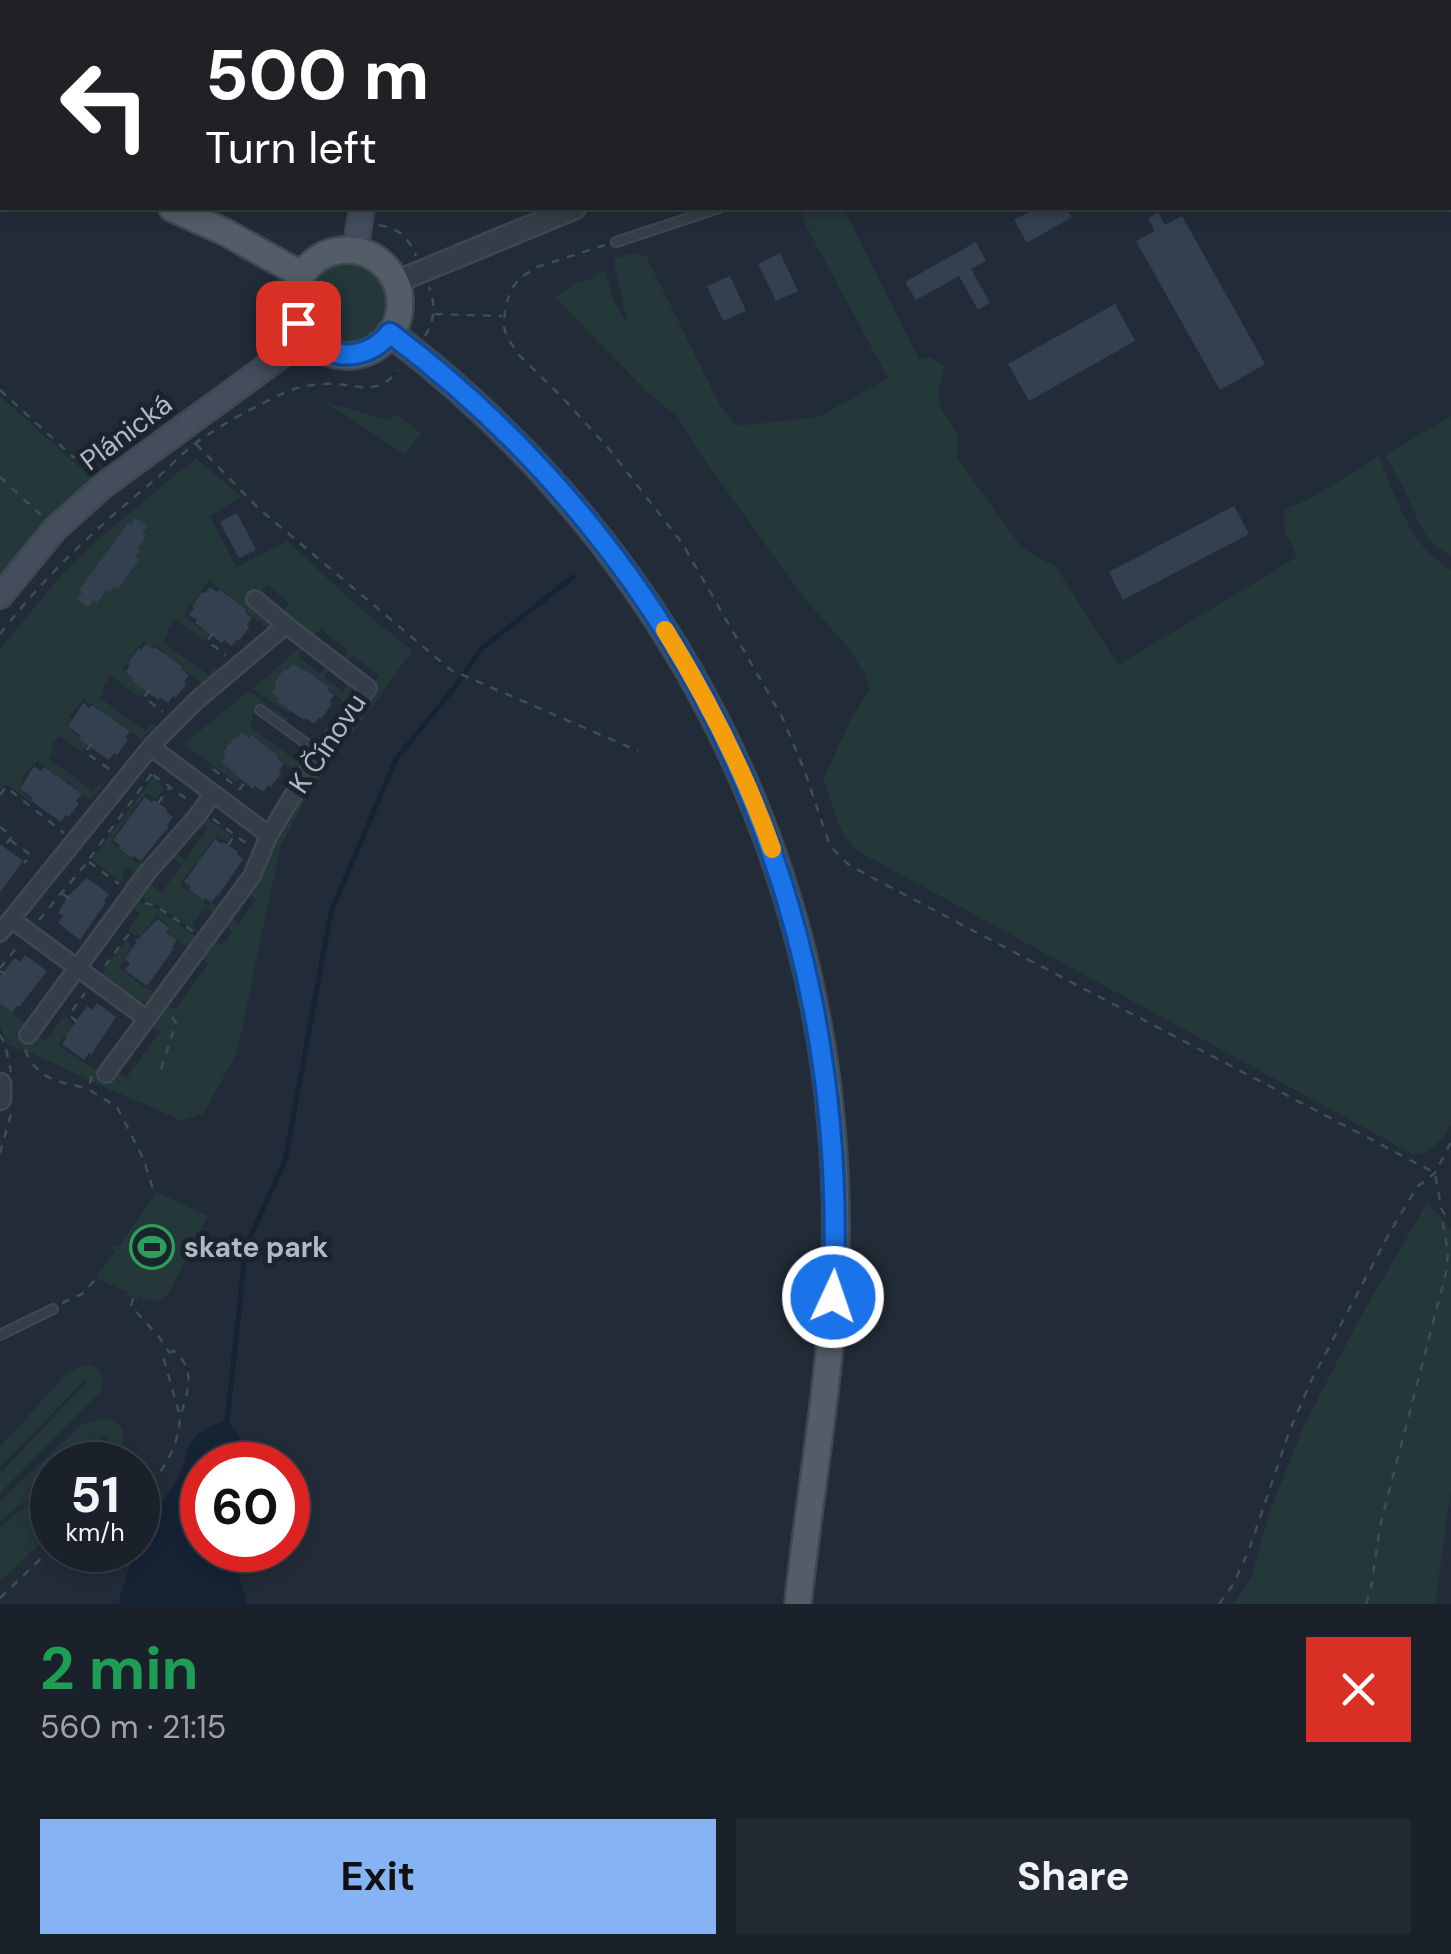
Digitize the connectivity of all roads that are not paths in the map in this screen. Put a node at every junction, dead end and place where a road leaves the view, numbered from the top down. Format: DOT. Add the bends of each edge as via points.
graph roads {
  1 [pos="176,210"];
  2 [pos="362,210"];
  3 [pos="571,210"];
  4 [pos="713,210"];
  5 [pos="616,242"];
  6 [pos="355,250"];
  7 [pos="302,275"];
  8 [pos="396,282"];
  9 [pos="390,333"];
  10 [pos="307,337"];
  11 [pos="0,596"];
  12 [pos="255,598"];
  13 [pos="286,625"];
  14 [pos="260,710"];
  15 [pos="157,752"];
  16 [pos="321,754"];
  17 [pos="213,794"];
  18 [pos="269,835"];
  19 [pos="6,926"];
  20 [pos="78,968"];
  21 [pos="147,1019"];
  22 [pos="24,1042"];
  23 [pos="107,1073"];
  24 [pos="0,1084"];
  25 [pos="0,1100"];
  26 [pos="53,1309"];
  27 [pos="0,1336"];
  28 [pos="798,1604"];
  1 -- 7 [label="main road"];
  2 -- 6 [label="main road"];
  3 -- 8 [label="street"];
  4 -- 5 [label="lane"];
  6 -- 7 [label="main road" via="323,256"];
  6 -- 8 [label="main road" via="378,260"];
  7 -- 10 [label="main road" via="294,307"];
  8 -- 9 [label="main road" via="400,308"];
  9 -- 10 [label="main road" via="368,351 346,356"];
  9 -- 28 [label="main road" via="544,471 649,605 730,748 789,903 824,1058 836,1200 830,1332"];
  10 -- 11 [label="main road, Plánická" via="190,435 103,486"];
  12 -- 13 [label="street, K Čínovu"];
  13 -- 15 [label="street" via="196,701"];
  13 -- 16 [label="street, K Čínovu" via="368,688"];
  14 -- 16 [label="lane"];
  15 -- 17 [label="street"];
  15 -- 19 [label="street"];
  16 -- 18 [label="street, K Čínovu"];
  17 -- 18 [label="street"];
  17 -- 20 [label="street"];
  18 -- 21 [label="street, K Čínovu" via="252,876"];
  19 -- 20 [label="street" via="28,932"];
  20 -- 21 [label="street"];
  20 -- 22 [label="street"];
  21 -- 23 [label="street, K Čínovu"];
  24 -- 25 [label="street"];
  26 -- 27 [label="lane"];
}
